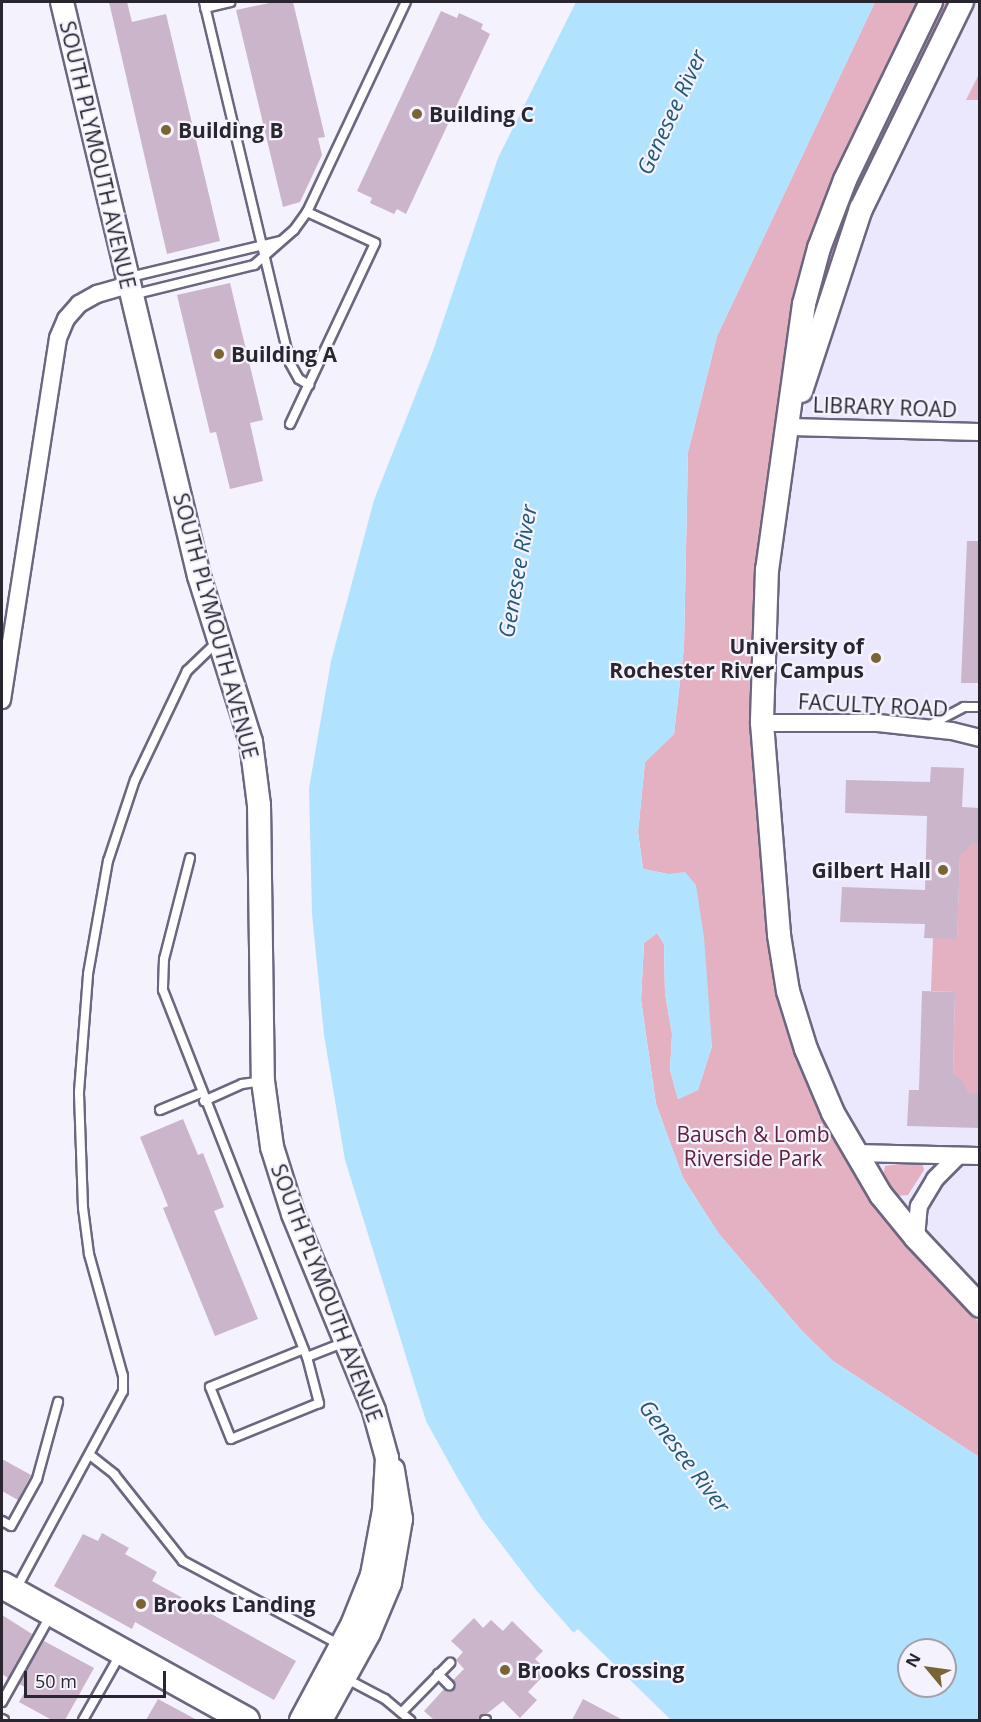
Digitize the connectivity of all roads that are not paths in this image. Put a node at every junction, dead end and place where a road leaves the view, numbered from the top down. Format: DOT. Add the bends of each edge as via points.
graph roads {
  1 [pos="62,2"];
  2 [pos="230,2"];
  3 [pos="406,2"];
  4 [pos="931,2"];
  5 [pos="962,2"];
  6 [pos="205,4"];
  7 [pos="307,212"];
  8 [pos="281,241"];
  9 [pos="262,246"];
  10 [pos="264,258"];
  11 [pos="130,286"];
  12 [pos="309,385"];
  13 [pos="290,424"];
  14 [pos="789,427"];
  15 [pos="980,432"];
  16 [pos="220,641"];
  17 [pos="2,700"];
  18 [pos="980,707"];
  19 [pos="762,723"];
  20 [pos="925,728"];
  21 [pos="980,738"];
  22 [pos="190,858"];
  23 [pos="263,1081"];
  24 [pos="202,1097"];
  25 [pos="160,1110"];
  26 [pos="854,1153"];
  27 [pos="958,1156"];
  28 [pos="980,1156"];
  29 [pos="916,1238"];
  30 [pos="980,1306"];
  31 [pos="345,1341"];
  32 [pos="306,1353"];
  33 [pos="58,1402"];
  34 [pos="90,1455"];
  35 [pos="387,1458"];
  36 [pos="2,1521"];
  37 [pos="8,1589"];
  38 [pos="52,1613"];
  39 [pos="341,1645"];
  40 [pos="122,1652"];
  41 [pos="450,1663"];
  42 [pos="438,1674"];
  43 [pos="345,1677"];
  44 [pos="449,1684"];
  45 [pos="2,1702"];
  46 [pos="402,1712"];
  47 [pos="84,1720"];
  48 [pos="246,1720"];
  49 [pos="301,1720"];
  50 [pos="321,1720"];
  51 [pos="411,1720"];
  1 -- 11 [label="main road, SOUTH PLYMOUTH AVENUE"];
  2 -- 6 [label="lane"];
  3 -- 7 [label="lane"];
  4 -- 14 [label="main road" via="870,123 819,248 798,332"];
  5 -- 14 [label="main road" via="892,139 858,218"];
  6 -- 9 [label="lane"];
  7 -- 8 [label="lane"];
  7 -- 12 [label="lane" via="375,243"];
  8 -- 9 [label="lane"];
  8 -- 10 [label="lane"];
  9 -- 10 [label="lane"];
  9 -- 11 [label="lane"];
  10 -- 11 [label="lane" via="248,267"];
  10 -- 12 [label="lane" via="290,363 299,379"];
  11 -- 16 [label="main road, SOUTH PLYMOUTH AVENUE" via="199,576"];
  11 -- 17 [label="street" via="97,294 79,304 66,319 58,338"];
  12 -- 13 [label="lane"];
  14 -- 15 [label="street, LIBRARY ROAD"];
  14 -- 19 [label="main road" via="767,569"];
  16 -- 23 [label="main road, SOUTH PLYMOUTH AVENUE" via="247,722 257,785"];
  16 -- 34 [label="lane" via="201,653 187,671 139,770 114,841 91,951 80,1068 82,1196 89,1254 124,1383 120,1399"];
  18 -- 20 [label="lane" via="964,707"];
  19 -- 20 [label="street, FACULTY ROAD" via="878,723"];
  19 -- 26 [label="main road" via="773,880 788,991 816,1074"];
  20 -- 21 [label="street, FACULTY ROAD"];
  22 -- 24 [label="lane" via="164,959 162,982"];
  23 -- 24 [label="lane"];
  23 -- 31 [label="main road, SOUTH PLYMOUTH AVENUE" via="281,1180"];
  24 -- 25 [label="lane"];
  24 -- 32 [label="lane"];
  26 -- 27 [label="street"];
  26 -- 29 [label="main road"];
  27 -- 28 [label="street"];
  27 -- 29 [label="street" via="935,1179 919,1206"];
  29 -- 30 [label="main road"];
  31 -- 32 [label="lane"];
  31 -- 35 [label="main road, SOUTH PLYMOUTH AVENUE" via="378,1422"];
  32 -- 32 [label="lane" via="319,1403 231,1439 210,1388"];
  33 -- 36 [label="lane" via="37,1479 11,1526"];
  34 -- 37 [label="lane"];
  34 -- 39 [label="lane" via="114,1474 183,1561"];
  35 -- 39 [label="main road, SOUTH PLYMOUTH AVENUE" via="377,1557 367,1591"];
  35 -- 43 [label="main road, SOUTH PLYMOUTH AVENUE" via="401,1506 398,1551 385,1597"];
  37 -- 38 [label="main road"];
  38 -- 40 [label="main road"];
  38 -- 45 [label="lane"];
  39 -- 49 [label="main road, SOUTH PLYMOUTH AVENUE"];
  40 -- 47 [label="lane"];
  40 -- 48 [label="main road"];
  41 -- 42 [label="lane"];
  42 -- 44 [label="lane"];
  42 -- 46 [label="lane"];
  43 -- 46 [label="lane"];
  43 -- 50 [label="main road, SOUTH PLYMOUTH AVENUE"];
  46 -- 51 [label="lane"];
}
